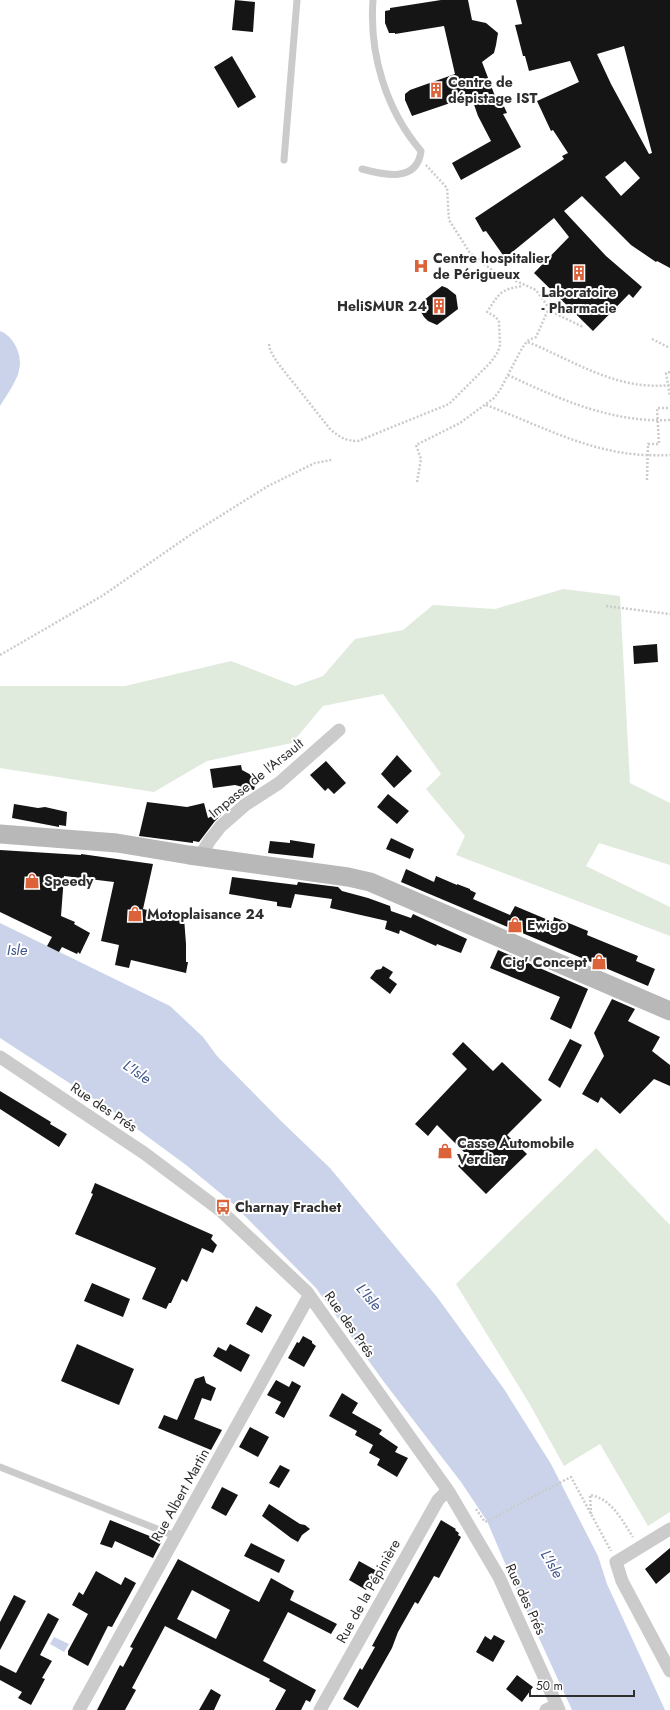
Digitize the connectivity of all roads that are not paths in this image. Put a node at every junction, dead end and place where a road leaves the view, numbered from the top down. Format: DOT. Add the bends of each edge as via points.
graph roads {
  1 [pos="297,0"];
  2 [pos="373,0"];
  3 [pos="284,160"];
  4 [pos="362,169"];
  5 [pos="339,730"];
  6 [pos="0,834"];
  7 [pos="200,856"];
  8 [pos="670,1011"];
  9 [pos="0,1057"];
  10 [pos="310,1296"];
  11 [pos="0,1467"];
  12 [pos="449,1492"];
  13 [pos="670,1529"];
  14 [pos="176,1536"];
  15 [pos="670,1671"];
  16 [pos="554,1708"];
  17 [pos="79,1710"];
  18 [pos="320,1710"];
  1 -- 3 [label="lane"];
  2 -- 4 [label="lane" via="373,34 378,67 400,123 421,151 420,158 408,172 402,174 391,176"];
  5 -- 7 [label="street, Impasse de l'Arsault" via="279,783 245,805 221,826"];
  6 -- 7 [label="main road" via="117,843"];
  7 -- 8 [label="main road" via="327,873 370,882"];
  9 -- 10 [label="street, Rue des Prés" via="144,1153 220,1210"];
  10 -- 12 [label="street, Rue des Prés"];
  10 -- 14 [label="street, Rue Albert Martin"];
  11 -- 14 [label="lane"];
  12 -- 16 [label="street, Rue des Prés" via="499,1577"];
  12 -- 18 [label="street, Rue de la Pépinière" via="438,1500"];
  13 -- 15 [label="street" via="616,1562 622,1581"];
  14 -- 17 [label="street, Rue Albert Martin"];
}
